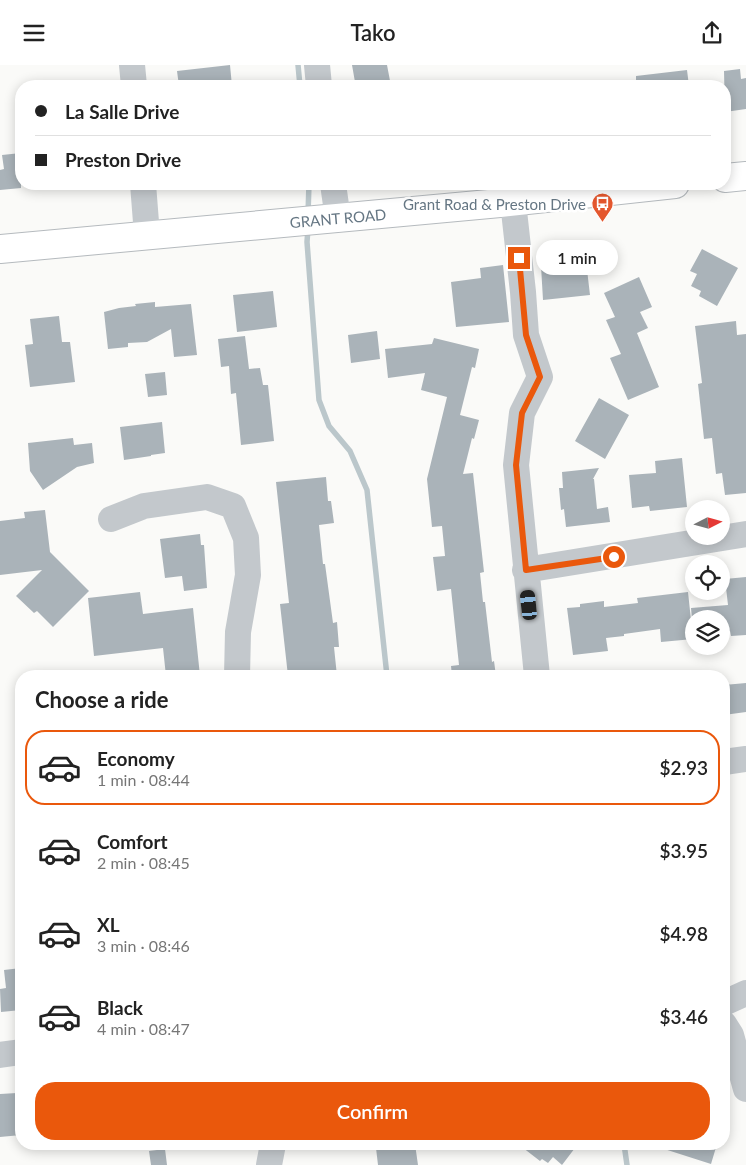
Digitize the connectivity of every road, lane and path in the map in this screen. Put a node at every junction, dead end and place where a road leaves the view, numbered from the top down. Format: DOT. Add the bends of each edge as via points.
graph roads {
  1 [pos="132,65"];
  2 [pos="317,65"];
  3 [pos="133,80"];
  4 [pos="319,80"];
  5 [pos="746,176"];
  6 [pos="731,177"];
  7 [pos="143,190"];
  8 [pos="331,190"];
  9 [pos="621,190"];
  10 [pos="513,202"];
  11 [pos="318,221"];
  12 [pos="147,235"];
  13 [pos="0,249"];
  14 [pos="111,519"];
  15 [pos="746,534"];
  16 [pos="526,570"];
  17 [pos="237,670"];
  18 [pos="536,670"];
  19 [pos="746,759"];
  20 [pos="730,761"];
  21 [pos="746,993"];
  22 [pos="730,1000"];
  23 [pos="730,1035"];
  24 [pos="15,1053"];
  25 [pos="0,1055"];
  26 [pos="746,1089"];
  27 [pos="272,1150"];
  28 [pos="270,1165"];
  1 -- 3 [label="street"];
  2 -- 4 [label="street"];
  5 -- 6 [label="main road"];
  7 -- 12 [label="street"];
  8 -- 11 [label="street"];
  9 -- 10 [label="main road, GRANT ROAD"];
  10 -- 11 [label="main road, GRANT ROAD"];
  10 -- 16 [label="street" via="526,335 540,377 522,413 516,465"];
  11 -- 12 [label="main road, GRANT ROAD"];
  12 -- 13 [label="main road, GRANT ROAD"];
  14 -- 17 [label="street" via="144,506 207,497 233,506 246,538 248,575 238,632"];
  15 -- 16 [label="street"];
  16 -- 18 [label="street"];
  19 -- 20 [label="street"];
  21 -- 22 [label="street"];
  23 -- 26 [label="street"];
  24 -- 25 [label="street"];
  27 -- 28 [label="street"];
}
